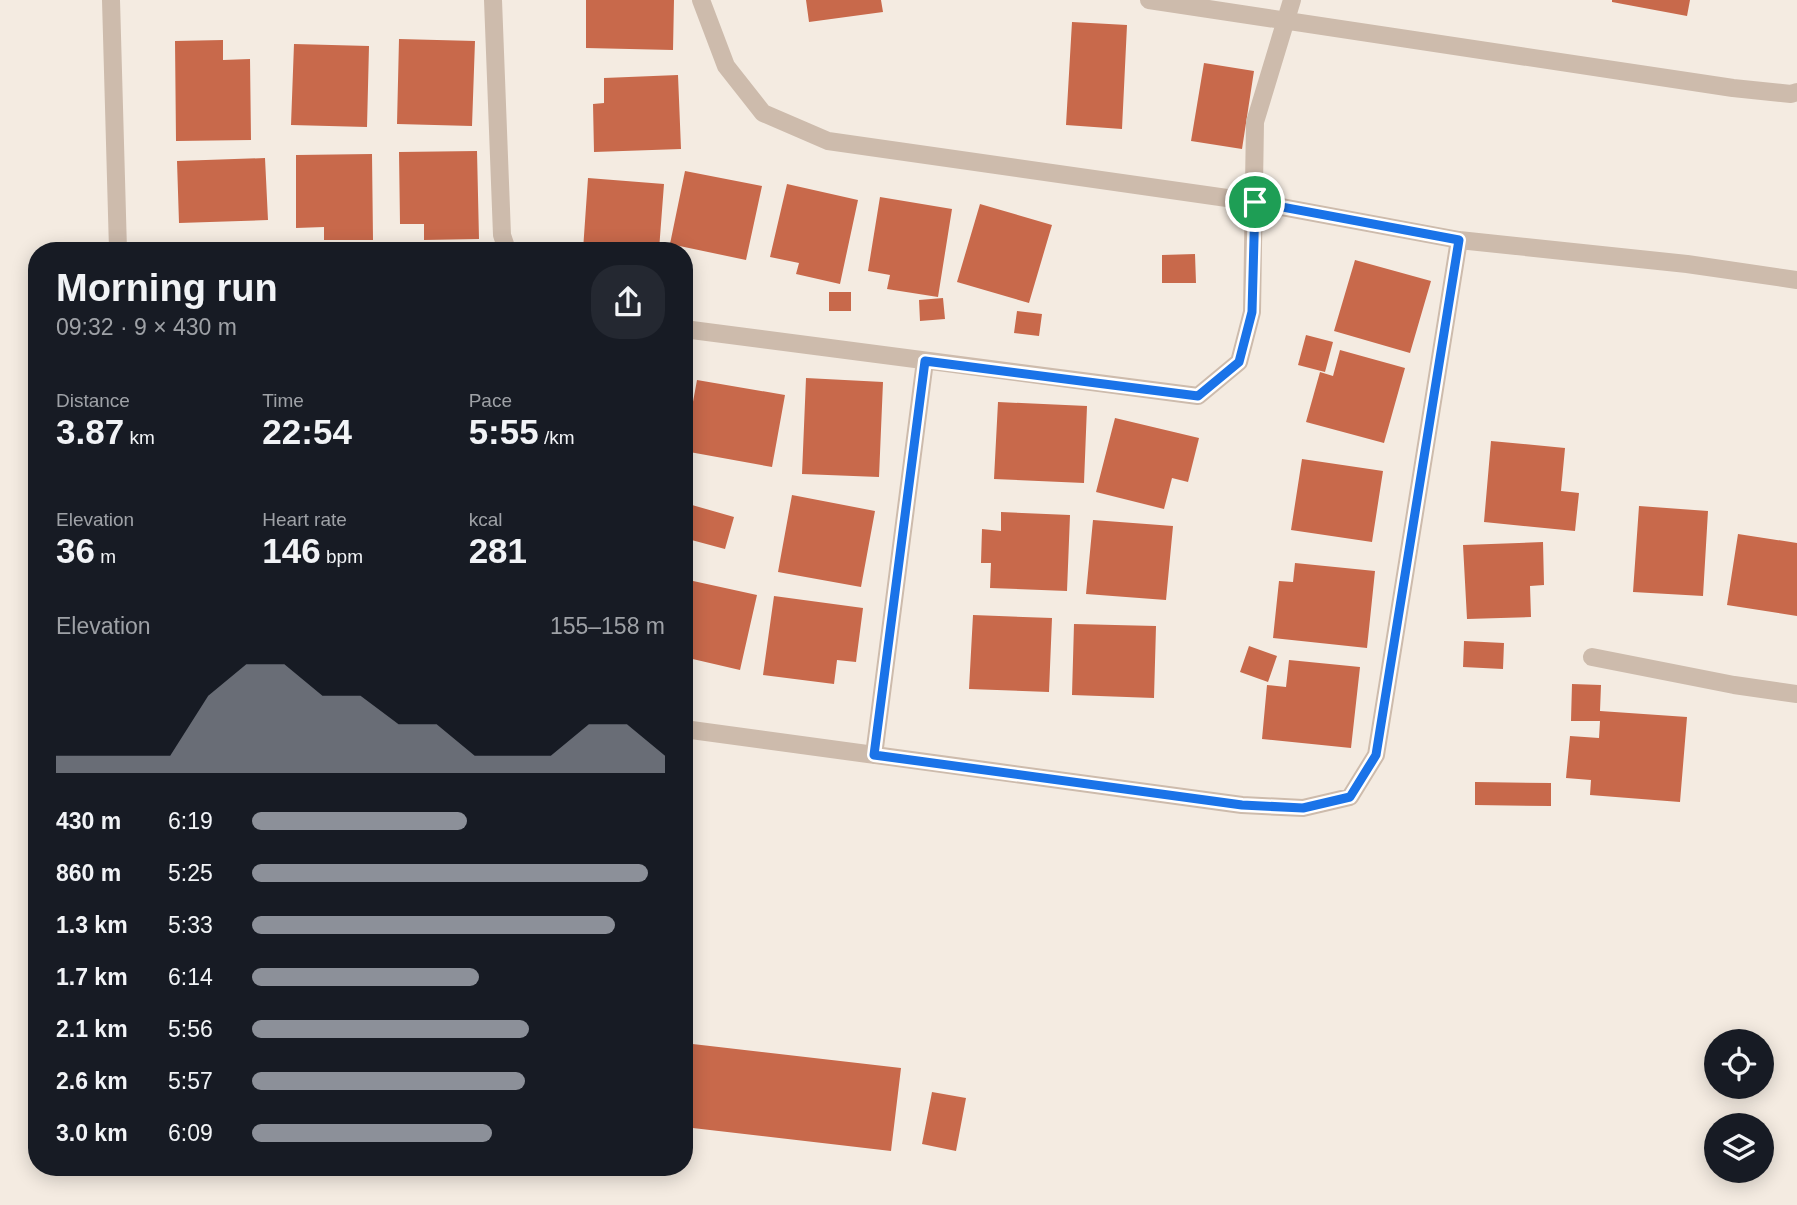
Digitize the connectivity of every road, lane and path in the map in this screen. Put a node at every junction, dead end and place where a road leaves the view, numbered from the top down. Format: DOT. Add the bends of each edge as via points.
graph roads {
  1 [pos="111,0"];
  2 [pos="493,0"];
  3 [pos="701,0"];
  4 [pos="1149,0"];
  5 [pos="1292,0"];
  6 [pos="1287,21"];
  7 [pos="1797,92"];
  8 [pos="1255,202"];
  9 [pos="1459,240"];
  10 [pos="118,242"];
  11 [pos="504,242"];
  12 [pos="1797,280"];
  13 [pos="693,330"];
  14 [pos="925,361"];
  15 [pos="1592,657"];
  16 [pos="1797,694"];
  17 [pos="693,730"];
  18 [pos="874,755"];
  1 -- 10 [label="street"];
  2 -- 11 [label="street"];
  3 -- 8 [label="street" via="726,65 763,113 828,141"];
  4 -- 6 [label="street"];
  5 -- 6 [label="street"];
  6 -- 7 [label="street" via="1733,88"];
  6 -- 8 [label="street" via="1255,122"];
  8 -- 9 [label="street"];
  8 -- 14 [label="street" via="1252,312 1239,362 1198,396"];
  9 -- 12 [label="street"];
  9 -- 18 [label="street" via="1376,755 1350,797 1303,808 1242,805"];
  13 -- 14 [label="street"];
  14 -- 18 [label="street"];
  15 -- 16 [label="street"];
  17 -- 18 [label="street"];
}
